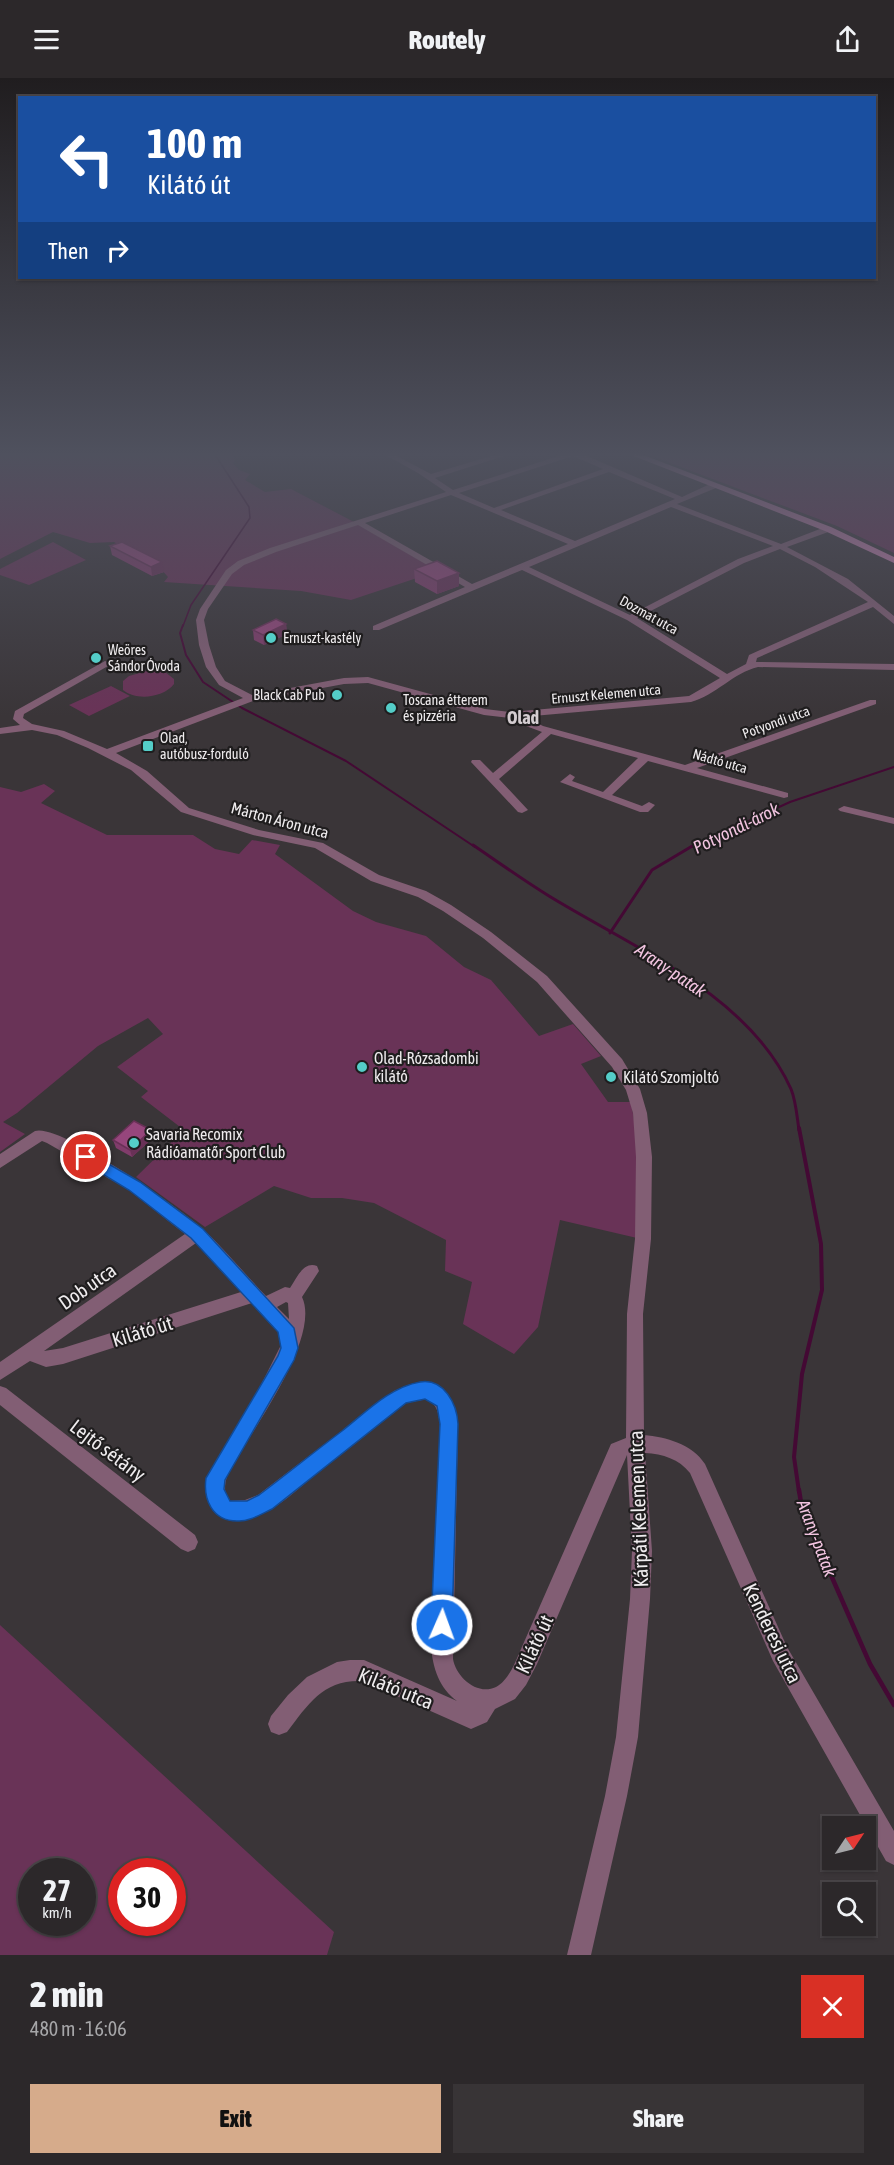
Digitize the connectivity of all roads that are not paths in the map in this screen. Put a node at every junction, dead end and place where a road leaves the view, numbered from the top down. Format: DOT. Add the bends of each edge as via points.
graph roads {
  1 [pos="302,541"];
  2 [pos="390,541"];
  3 [pos="567,541"];
  4 [pos="583,541"];
  5 [pos="767,541"];
  6 [pos="796,541"];
  7 [pos="853,541"];
  8 [pos="575,544"];
  9 [pos="781,546"];
  10 [pos="894,560"];
  11 [pos="523,567"];
  12 [pos="472,588"];
  13 [pos="874,603"];
  14 [pos="630,618"];
  15 [pos="894,621"];
  16 [pos="376,628"];
  17 [pos="105,664"];
  18 [pos="751,665"];
  19 [pos="894,667"];
  20 [pos="725,677"];
  21 [pos="248,699"];
  22 [pos="873,702"];
  23 [pos="528,715"];
  24 [pos="30,727"];
  25 [pos="550,730"];
  26 [pos="0,731"];
  27 [pos="153,735"];
  28 [pos="106,753"];
  29 [pos="647,756"];
  30 [pos="122,761"];
  31 [pos="476,762"];
  32 [pos="689,767"];
  33 [pos="570,777"];
  34 [pos="493,779"];
  35 [pos="784,795"];
  36 [pos="605,796"];
  37 [pos="649,805"];
  38 [pos="844,809"];
  39 [pos="522,810"];
  40 [pos="894,821"];
  41 [pos="616,1063"];
  42 [pos="0,1162"];
  43 [pos="197,1234"];
  44 [pos="311,1271"];
  45 [pos="293,1297"];
  46 [pos="260,1300"];
  47 [pos="290,1348"];
  48 [pos="29,1353"];
  49 [pos="0,1372"];
  50 [pos="0,1394"];
  51 [pos="635,1443"];
  52 [pos="188,1542"];
  53 [pos="488,1700"];
  54 [pos="279,1724"];
  55 [pos="894,1853"];
  56 [pos="579,1955"];
  1 -- 21 [label="street" via="241,563 229,572 200,620 211,667 222,683"];
  2 -- 12 [label="street"];
  3 -- 8 [label="street"];
  4 -- 8 [label="street"];
  5 -- 9 [label="street"];
  6 -- 9 [label="street"];
  7 -- 10 [label="main road"];
  8 -- 11 [label="street"];
  9 -- 13 [label="street" via="833,574"];
  9 -- 14 [label="street" via="736,564"];
  11 -- 12 [label="street"];
  11 -- 14 [label="street, Dozmat utca"];
  12 -- 16 [label="street"];
  13 -- 15 [label="street"];
  13 -- 18 [label="street" via="752,657"];
  14 -- 20 [label="street, Dozmat utca"];
  17 -- 24 [label="street" via="19,713 18,718"];
  18 -- 19 [label="street, Ernuszt Kelemen utca"];
  18 -- 20 [label="street, Ernuszt Kelemen utca"];
  20 -- 23 [label="street, Ernuszt Kelemen utca" via="700,697 679,702"];
  21 -- 23 [label="street, Ernuszt Kelemen utca" via="368,680 484,712"];
  21 -- 27 [label="street, Ernuszt Kelemen utca"];
  22 -- 32 [label="street, Potyondi utca"];
  23 -- 25 [label="street, Nádtó utca" via="530,724"];
  24 -- 26 [label="street, Márton Áron utca"];
  24 -- 28 [label="street, Márton Áron utca" via="49,730"];
  25 -- 29 [label="street, Nádtó utca"];
  25 -- 34 [label="street"];
  27 -- 28 [label="street, Ernuszt Kelemen utca"];
  27 -- 30 [label="street"];
  28 -- 30 [label="street, Márton Áron utca"];
  29 -- 32 [label="street, Nádtó utca"];
  29 -- 36 [label="street"];
  30 -- 41 [label="street, Márton Áron utca" via="133,765 185,810 257,833 319,845 375,878 422,894 447,908 487,934 542,979"];
  31 -- 34 [label="street"];
  32 -- 35 [label="street, Nádtó utca"];
  33 -- 36 [label="street" via="565,782"];
  34 -- 39 [label="street"];
  36 -- 37 [label="street" via="644,810"];
  38 -- 40 [label="street"];
  41 -- 51 [label="street, Kárpáti Kelemen utca" via="638,1105 645,1157 643,1239 635,1314"];
  42 -- 43 [label="street" via="40,1135 60,1142 134,1186"];
  43 -- 46 [label="street"];
  43 -- 48 [label="street, Dob utca"];
  44 -- 45 [label="street"];
  45 -- 46 [label="street, Kilátó út" via="285,1294"];
  45 -- 47 [label="street" via="298,1304 297,1326"];
  46 -- 47 [label="street" via="286,1328"];
  46 -- 48 [label="street, Kilátó út" via="63,1356 46,1359"];
  47 -- 53 [label="street" via="223,1462 214,1489 217,1500 224,1509 236,1512 257,1506 400,1397 420,1390 436,1394 444,1401 449,1424 441,1647 444,1669 455,1686 470,1697"];
  48 -- 49 [label="street, Dob utca"];
  50 -- 52 [label="street, Lejtő sétány"];
  51 -- 53 [label="street, Kilátó út" via="618,1450 518,1680 504,1694"];
  51 -- 55 [label="street, Kenderesi utca" via="654,1444 688,1458 697,1467 780,1654"];
  51 -- 56 [label="street, Kárpáti Kelemen utca" via="642,1551 629,1716 616,1796"];
  53 -- 54 [label="street, Kilátó utca" via="479,1714 471,1718 352,1669 311,1686"];
}
